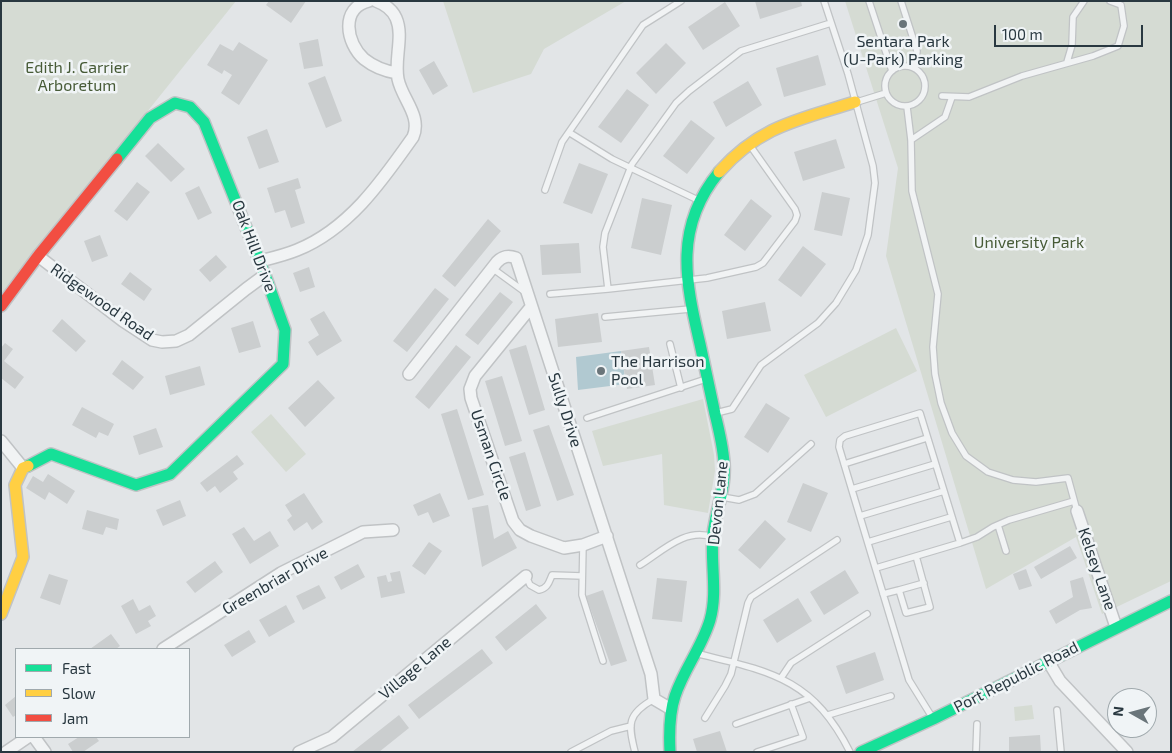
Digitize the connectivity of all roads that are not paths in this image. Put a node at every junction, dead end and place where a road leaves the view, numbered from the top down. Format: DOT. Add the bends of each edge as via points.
graph roads {
  1 [pos="369,1"];
  2 [pos="376,1"];
  3 [pos="681,1"];
  4 [pos="824,1"];
  5 [pos="869,1"];
  6 [pos="901,1"];
  7 [pos="1084,1"];
  8 [pos="1110,1"];
  9 [pos="831,23"];
  10 [pos="1068,62"];
  11 [pos="915,68"];
  12 [pos="892,71"];
  13 [pos="397,73"];
  14 [pos="886,93"];
  15 [pos="942,96"];
  16 [pos="952,96"];
  17 [pos="855,102"];
  18 [pos="907,107"];
  19 [pos="570,133"];
  20 [pos="911,140"];
  21 [pos="749,144"];
  22 [pos="630,168"];
  23 [pos="545,190"];
  24 [pos="700,201"];
  25 [pos="38,256"];
  26 [pos="260,261"];
  27 [pos="492,268"];
  28 [pos="265,275"];
  29 [pos="687,280"];
  30 [pos="608,289"];
  31 [pos="527,294"];
  32 [pos="550,294"];
  33 [pos="1,306"];
  34 [pos="531,307"];
  35 [pos="692,309"];
  36 [pos="606,317"];
  37 [pos="670,344"];
  38 [pos="409,374"];
  39 [pos="707,378"];
  40 [pos="681,388"];
  41 [pos="715,413"];
  42 [pos="587,418"];
  43 [pos="928,438"];
  44 [pos="1,441"];
  45 [pos="810,444"];
  46 [pos="844,464"];
  47 [pos="935,464"];
  48 [pos="23,468"];
  49 [pos="852,490"];
  50 [pos="944,491"];
  51 [pos="722,497"];
  52 [pos="1076,506"];
  53 [pos="860,516"];
  54 [pos="952,516"];
  55 [pos="998,525"];
  56 [pos="393,530"];
  57 [pos="607,536"];
  58 [pos="713,538"];
  59 [pos="837,540"];
  60 [pos="868,542"];
  61 [pos="960,543"];
  62 [pos="583,545"];
  63 [pos="1006,551"];
  64 [pos="916,556"];
  65 [pos="640,565"];
  66 [pos="876,568"];
  67 [pos="526,576"];
  68 [pos="582,576"];
  69 [pos="924,583"];
  70 [pos="899,590"];
  71 [pos="883,594"];
  72 [pos="1171,601"];
  73 [pos="1,614"];
  74 [pos="867,614"];
  75 [pos="1116,627"];
  76 [pos="165,648"];
  77 [pos="696,653"];
  78 [pos="603,661"];
  79 [pos="1048,661"];
  80 [pos="734,662"];
  81 [pos="781,678"];
  82 [pos="891,696"];
  83 [pos="810,698"];
  84 [pos="654,699"];
  85 [pos="791,704"];
  86 [pos="671,709"];
  87 [pos="1057,710"];
  88 [pos="828,715"];
  89 [pos="705,718"];
  90 [pos="933,719"];
  91 [pos="736,724"];
  92 [pos="977,724"];
  93 [pos="631,726"];
  94 [pos="27,738"];
  95 [pos="35,738"];
  96 [pos="6,752"];
  97 [pos="45,752"];
  98 [pos="299,752"];
  99 [pos="571,752"];
  100 [pos="635,752"];
  101 [pos="670,752"];
  102 [pos="757,752"];
  103 [pos="850,752"];
  104 [pos="862,752"];
  105 [pos="976,752"];
  106 [pos="1061,752"];
  107 [pos="1127,752"];
  1 -- 13 [label="street" via="357,7 350,16 348,30 352,41 366,60 382,70"];
  2 -- 13 [label="street" via="391,10 398,23"];
  3 -- 19 [label="lane" via="643,25"];
  4 -- 9 [label="lane"];
  5 -- 12 [label="lane"];
  6 -- 11 [label="lane" via="917,51"];
  7 -- 10 [label="lane" via="1073,18"];
  8 -- 10 [label="lane" via="1122,5 1124,26 1118,46"];
  9 -- 17 [label="lane"];
  9 -- 22 [label="lane" via="739,52 682,98"];
  10 -- 16 [label="lane" via="969,97"];
  11 -- 12 [label="lane" via="901,66"];
  11 -- 18 [label="lane" via="924,78 926,89 917,103"];
  12 -- 14 [label="lane" via="887,79"];
  13 -- 26 [label="street" via="416,124 405,149 368,197 325,235 294,252"];
  14 -- 17 [label="lane"];
  14 -- 18 [label="lane" via="896,105"];
  15 -- 16 [label="lane"];
  16 -- 20 [label="lane" via="945,117"];
  17 -- 21 [label="street, Devon Lane" via="778,127"];
  17 -- 41 [label="lane" via="872,159 875,183 868,235 856,270 840,297 818,323 761,366 732,409"];
  18 -- 20 [label="lane"];
  19 -- 22 [label="lane"];
  19 -- 23 [label="lane" via="559,149"];
  20 -- 52 [label="lane" via="912,191 938,294 935,374 952,433 966,456 988,472 1013,480 1036,482 1068,478"];
  21 -- 24 [label="street, Devon Lane" via="719,172"];
  21 -- 29 [label="lane" via="795,209 795,221 760,265"];
  22 -- 24 [label="lane"];
  22 -- 30 [label="lane" via="604,237"];
  24 -- 29 [label="street, Devon Lane" via="688,241"];
  25 -- 26 [label="street, Oak Hill Drive" via="150,118 175,103 190,108 204,122"];
  25 -- 28 [label="street, Ridgewood Road" via="123,321 152,340 162,342 176,341 191,334"];
  25 -- 33 [label="street, Oak Hill Drive"];
  26 -- 28 [label="street, Oak Hill Drive"];
  27 -- 31 [label="lane"];
  27 -- 31 [label="street, Sully Drive" via="502,257 516,258"];
  27 -- 38 [label="street, Sully Drive"];
  28 -- 48 [label="street, Oak Hill Drive" via="285,330 283,364 170,474 136,486 51,454"];
  29 -- 30 [label="lane"];
  29 -- 35 [label="street, Devon Lane"];
  30 -- 32 [label="lane"];
  31 -- 34 [label="street, Sully Drive"];
  34 -- 57 [label="street, Sully Drive"];
  34 -- 62 [label="street, Usman Circle" via="475,376 470,389 471,398 513,521 531,536 564,548"];
  35 -- 36 [label="lane"];
  35 -- 39 [label="street, Devon Lane"];
  37 -- 40 [label="lane"];
  39 -- 40 [label="lane"];
  39 -- 41 [label="street, Devon Lane"];
  40 -- 42 [label="lane"];
  41 -- 51 [label="street, Devon Lane" via="724,459"];
  43 -- 46 [label="lane"];
  43 -- 46 [label="lane" via="920,413 856,432 840,440"];
  43 -- 47 [label="lane"];
  44 -- 48 [label="street"];
  45 -- 51 [label="lane" via="755,494 739,500"];
  46 -- 49 [label="lane"];
  47 -- 49 [label="lane"];
  47 -- 50 [label="lane"];
  48 -- 73 [label="street" via="15,485 23,557"];
  49 -- 53 [label="lane"];
  50 -- 53 [label="lane"];
  50 -- 54 [label="lane"];
  51 -- 58 [label="street, Devon Lane"];
  52 -- 55 [label="lane"];
  52 -- 75 [label="street, Kelsey Lane"];
  53 -- 60 [label="lane"];
  54 -- 60 [label="lane"];
  54 -- 61 [label="lane"];
  55 -- 61 [label="lane"];
  55 -- 63 [label="lane"];
  56 -- 76 [label="street, Greenbriar Drive" via="363,532 289,569"];
  57 -- 62 [label="street, Usman Circle"];
  57 -- 84 [label="street, Sully Drive" via="651,674"];
  58 -- 65 [label="lane" via="698,534 686,536"];
  58 -- 77 [label="street, Devon Lane" via="713,608 707,631"];
  59 -- 80 [label="lane" via="751,597"];
  60 -- 66 [label="lane"];
  61 -- 64 [label="lane"];
  62 -- 68 [label="lane"];
  64 -- 66 [label="lane"];
  64 -- 69 [label="lane"];
  66 -- 71 [label="lane"];
  67 -- 68 [label="lane" via="530,585 540,590 548,586 552,575"];
  67 -- 98 [label="street, Village Lane" via="332,737"];
  68 -- 78 [label="lane" via="582,594"];
  69 -- 70 [label="lane"];
  69 -- 70 [label="lane" via="930,607 906,613"];
  70 -- 71 [label="lane"];
  71 -- 90 [label="lane" via="909,680"];
  72 -- 75 [label="street, Port Republic Road"];
  74 -- 81 [label="lane" via="791,663"];
  75 -- 79 [label="street, Port Republic Road"];
  77 -- 80 [label="lane"];
  77 -- 86 [label="street, Devon Lane"];
  79 -- 90 [label="street, Port Republic Road"];
  79 -- 107 [label="street" via="1060,681"];
  80 -- 81 [label="lane"];
  80 -- 89 [label="lane" via="726,686"];
  81 -- 83 [label="lane"];
  82 -- 88 [label="lane"];
  83 -- 85 [label="lane"];
  83 -- 88 [label="lane"];
  84 -- 86 [label="street"];
  84 -- 93 [label="lane" via="639,707"];
  85 -- 91 [label="lane"];
  85 -- 102 [label="lane" via="803,737"];
  86 -- 101 [label="street, Devon Lane"];
  87 -- 106 [label="lane"];
  88 -- 103 [label="lane"];
  90 -- 104 [label="street, Port Republic Road" via="888,743"];
  92 -- 105 [label="lane"];
  93 -- 99 [label="lane" via="611,731"];
  93 -- 100 [label="lane"];
  94 -- 96 [label="street"];
  95 -- 97 [label="street"];
}
